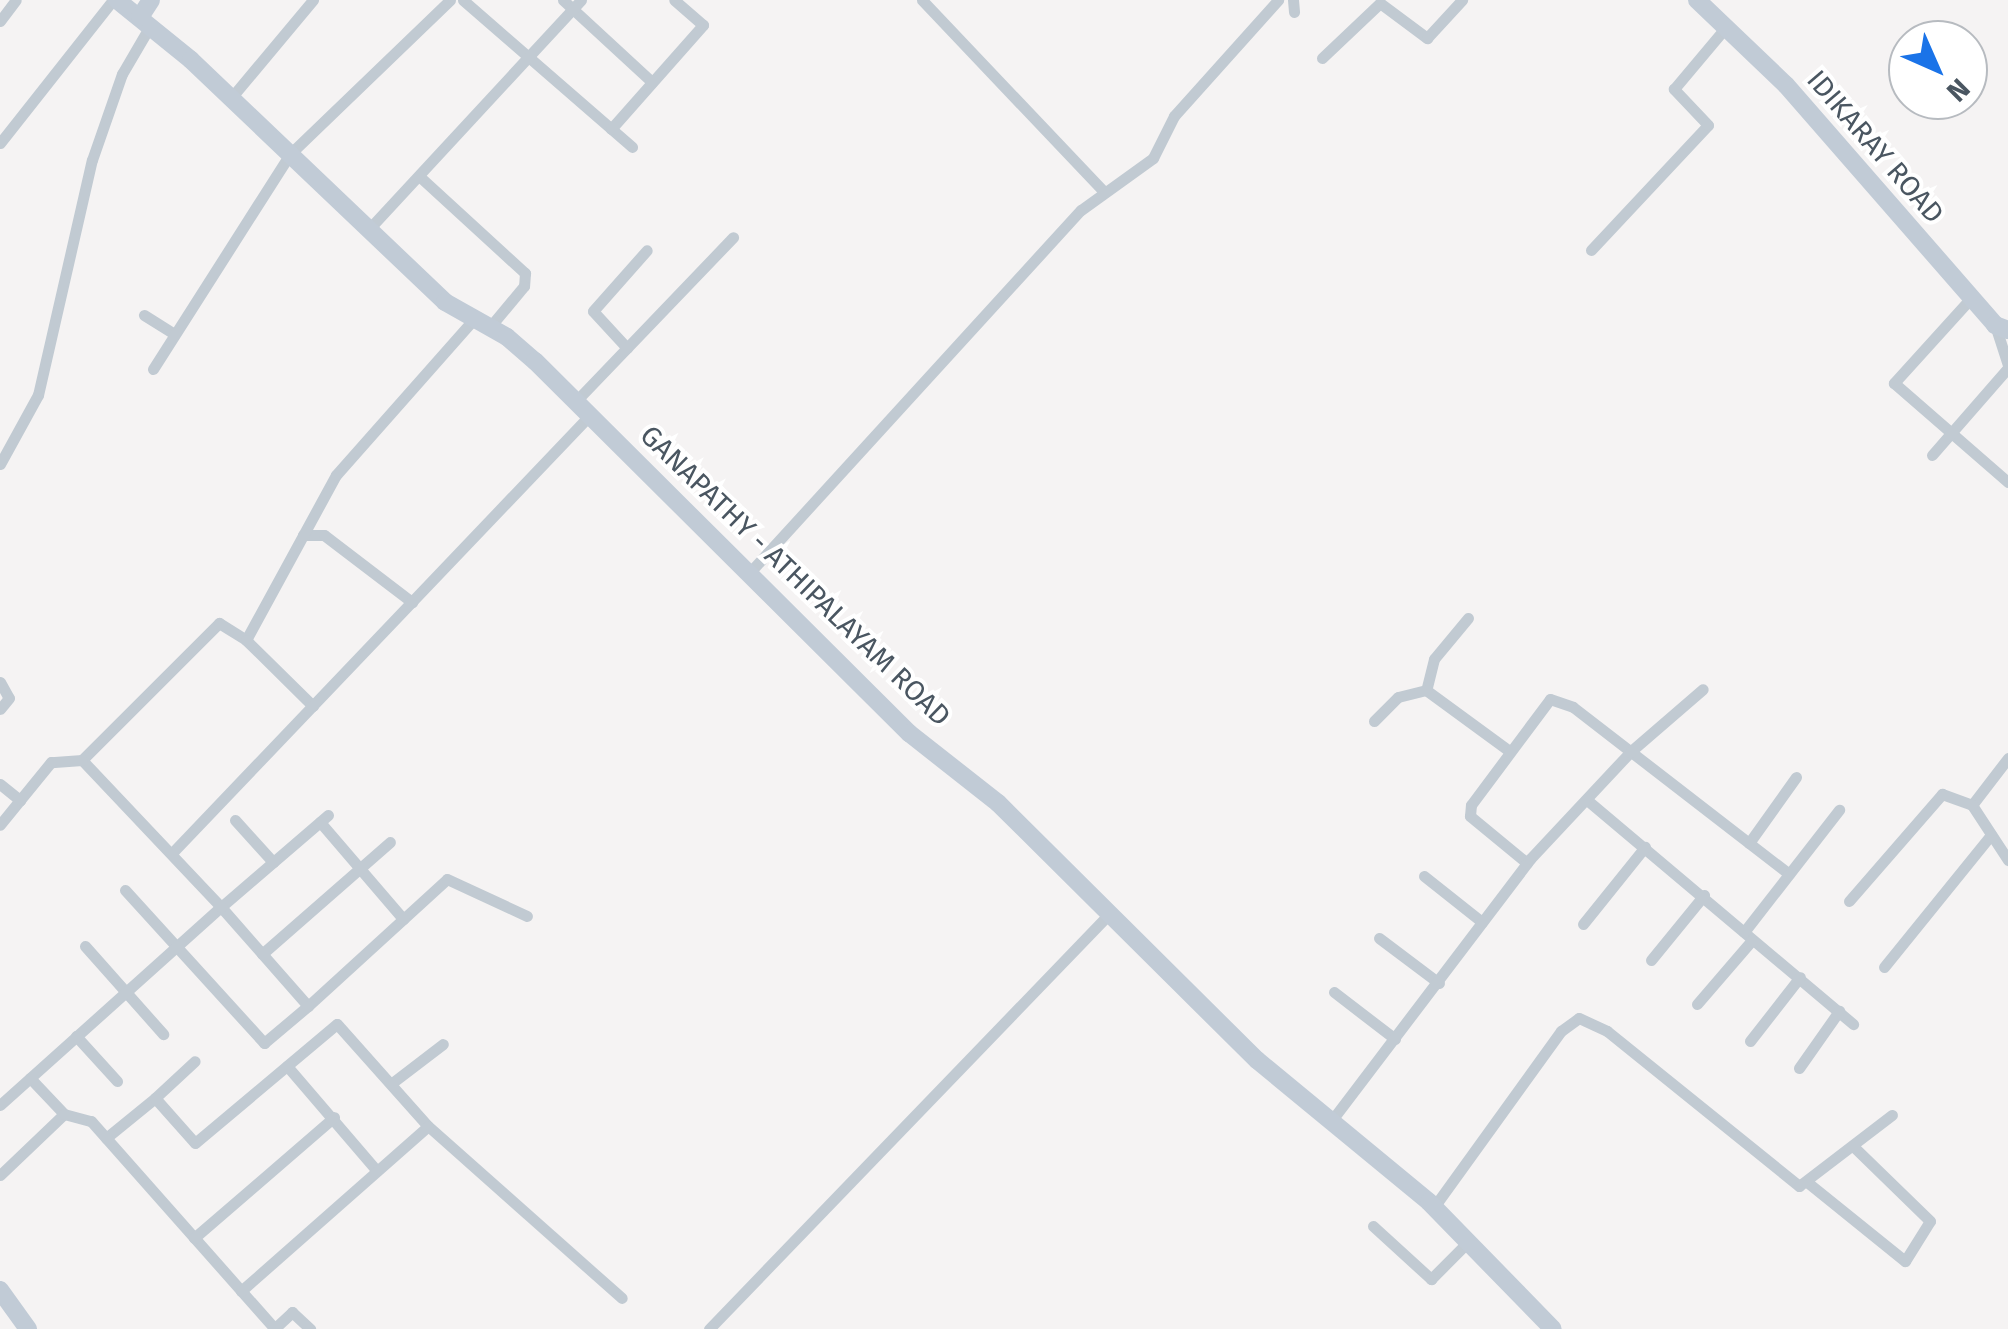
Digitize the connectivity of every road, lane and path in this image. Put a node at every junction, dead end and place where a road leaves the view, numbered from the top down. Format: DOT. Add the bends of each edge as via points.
graph roads {
  1 [pos="16,0"];
  2 [pos="115,0"];
  3 [pos="151,0"];
  4 [pos="313,0"];
  5 [pos="450,0"];
  6 [pos="463,0"];
  7 [pos="674,0"];
  8 [pos="922,0"];
  9 [pos="1278,0"];
  10 [pos="1462,0"];
  11 [pos="1697,0"];
  12 [pos="572,3"];
  13 [pos="0,21"];
  14 [pos="145,22"];
  15 [pos="1726,27"];
  16 [pos="528,57"];
  17 [pos="1322,58"];
  18 [pos="652,82"];
  19 [pos="232,98"];
  20 [pos="611,129"];
  21 [pos="0,143"];
  22 [pos="632,146"];
  23 [pos="290,154"];
  24 [pos="419,176"];
  25 [pos="1102,190"];
  26 [pos="369,230"];
  27 [pos="733,237"];
  28 [pos="647,250"];
  29 [pos="1590,250"];
  30 [pos="1971,298"];
  31 [pos="144,315"];
  32 [pos="481,324"];
  33 [pos="2002,328"];
  34 [pos="175,334"];
  35 [pos="627,348"];
  36 [pos="2008,366"];
  37 [pos="152,369"];
  38 [pos="576,401"];
  39 [pos="590,414"];
  40 [pos="1951,433"];
  41 [pos="1932,454"];
  42 [pos="0,464"];
  43 [pos="2007,480"];
  44 [pos="303,536"];
  45 [pos="751,571"];
  46 [pos="412,602"];
  47 [pos="1468,618"];
  48 [pos="246,640"];
  49 [pos="0,682"];
  50 [pos="1703,689"];
  51 [pos="1426,690"];
  52 [pos="313,706"];
  53 [pos="0,709"];
  54 [pos="1374,721"];
  55 [pos="1508,750"];
  56 [pos="1630,752"];
  57 [pos="2008,758"];
  58 [pos="82,760"];
  59 [pos="1796,776"];
  60 [pos="0,784"];
  61 [pos="20,800"];
  62 [pos="1587,800"];
  63 [pos="1972,805"];
  64 [pos="1838,810"];
  65 [pos="235,820"];
  66 [pos="0,825"];
  67 [pos="1992,835"];
  68 [pos="390,842"];
  69 [pos="1748,843"];
  70 [pos="1645,847"];
  71 [pos="172,853"];
  72 [pos="2008,860"];
  73 [pos="273,862"];
  74 [pos="1528,862"];
  75 [pos="360,868"];
  76 [pos="1789,874"];
  77 [pos="1424,876"];
  78 [pos="125,890"];
  79 [pos="1704,895"];
  80 [pos="1849,901"];
  81 [pos="221,907"];
  82 [pos="1110,913"];
  83 [pos="527,916"];
  84 [pos="403,919"];
  85 [pos="1482,922"];
  86 [pos="1583,924"];
  87 [pos="1748,936"];
  88 [pos="1379,938"];
  89 [pos="85,946"];
  90 [pos="174,949"];
  91 [pos="262,954"];
  92 [pos="1651,960"];
  93 [pos="1884,966"];
  94 [pos="1800,977"];
  95 [pos="1438,983"];
  96 [pos="126,992"];
  97 [pos="1334,992"];
  98 [pos="1698,1004"];
  99 [pos="308,1006"];
  100 [pos="1839,1011"];
  101 [pos="1853,1024"];
  102 [pos="163,1034"];
  103 [pos="76,1036"];
  104 [pos="1395,1039"];
  105 [pos="1750,1041"];
  106 [pos="444,1044"];
  107 [pos="195,1061"];
  108 [pos="286,1066"];
  109 [pos="1800,1068"];
  110 [pos="30,1078"];
  111 [pos="118,1081"];
  112 [pos="392,1083"];
  113 [pos="154,1098"];
  114 [pos="0,1105"];
  115 [pos="64,1114"];
  116 [pos="1892,1115"];
  117 [pos="334,1117"];
  118 [pos="1332,1120"];
  119 [pos="428,1126"];
  120 [pos="106,1138"];
  121 [pos="1853,1146"];
  122 [pos="377,1171"];
  123 [pos="0,1175"];
  124 [pos="1807,1182"];
  125 [pos="1434,1207"];
  126 [pos="1374,1226"];
  127 [pos="194,1238"];
  128 [pos="1468,1242"];
  129 [pos="0,1290"];
  130 [pos="241,1291"];
  131 [pos="622,1298"];
  132 [pos="27,1328"];
  133 [pos="274,1329"];
  134 [pos="310,1329"];
  135 [pos="709,1329"];
  136 [pos="1553,1329"];
  1 -- 13 [label="street"];
  2 -- 14 [label="main road, GANAPATHY - ATHIPALAYAM ROAD"];
  2 -- 21 [label="street"];
  3 -- 14 [label="main road"];
  4 -- 19 [label="street"];
  5 -- 23 [label="street"];
  6 -- 16 [label="street"];
  7 -- 18 [label="street" via="703,25"];
  8 -- 25 [label="street"];
  9 -- 25 [label="street" via="1174,116 1153,158"];
  10 -- 17 [label="street" via="1427,38 1380,2"];
  11 -- 15 [label="main road, IDIKARAY ROAD"];
  12 -- 16 [label="street"];
  12 -- 18 [label="street"];
  14 -- 19 [label="main road, GANAPATHY - ATHIPALAYAM ROAD"];
  14 -- 42 [label="street" via="92,160 38,395"];
  15 -- 29 [label="street" via="1674,89 1708,124"];
  15 -- 30 [label="main road, IDIKARAY ROAD" via="1857,164"];
  16 -- 20 [label="street"];
  16 -- 24 [label="street"];
  18 -- 20 [label="street"];
  19 -- 23 [label="main road, GANAPATHY - ATHIPALAYAM ROAD"];
  20 -- 22 [label="street"];
  23 -- 26 [label="main road, GANAPATHY - ATHIPALAYAM ROAD"];
  23 -- 34 [label="street"];
  24 -- 26 [label="street"];
  24 -- 32 [label="street" via="525,273 524,286"];
  25 -- 45 [label="street"];
  26 -- 32 [label="main road, GANAPATHY - ATHIPALAYAM ROAD"];
  27 -- 35 [label="street"];
  28 -- 35 [label="street" via="593,310"];
  30 -- 33 [label="main road, IDIKARAY ROAD"];
  30 -- 40 [label="street" via="1894,384"];
  31 -- 34 [label="street"];
  32 -- 38 [label="main road, GANAPATHY - ATHIPALAYAM ROAD" via="508,337"];
  32 -- 44 [label="street" via="336,475"];
  33 -- 36 [label="street"];
  34 -- 37 [label="street"];
  35 -- 38 [label="street"];
  36 -- 40 [label="street"];
  38 -- 39 [label="main road, GANAPATHY - ATHIPALAYAM ROAD"];
  39 -- 45 [label="main road, GANAPATHY - ATHIPALAYAM ROAD"];
  39 -- 46 [label="street"];
  40 -- 41 [label="street"];
  40 -- 43 [label="street"];
  44 -- 46 [label="street" via="324,535"];
  44 -- 48 [label="street"];
  45 -- 82 [label="main road, GANAPATHY - ATHIPALAYAM ROAD" via="909,733 998,803"];
  46 -- 52 [label="street"];
  47 -- 51 [label="street" via="1434,660"];
  48 -- 52 [label="street"];
  48 -- 58 [label="street" via="219,623 211,626 151,696"];
  49 -- 53 [label="street" via="8,698"];
  50 -- 56 [label="street"];
  51 -- 54 [label="street" via="1398,698"];
  51 -- 55 [label="street"];
  52 -- 71 [label="street"];
  55 -- 56 [label="street" via="1550,699 1573,707"];
  55 -- 74 [label="street" via="1470,816"];
  56 -- 62 [label="street"];
  56 -- 69 [label="street"];
  57 -- 63 [label="street"];
  58 -- 61 [label="street" via="52,762"];
  58 -- 71 [label="street"];
  59 -- 69 [label="street"];
  60 -- 61 [label="street"];
  61 -- 66 [label="street"];
  62 -- 70 [label="street"];
  62 -- 74 [label="street"];
  63 -- 67 [label="street"];
  63 -- 80 [label="street" via="1942,794"];
  64 -- 76 [label="street"];
  65 -- 73 [label="street"];
  67 -- 72 [label="street"];
  67 -- 93 [label="street"];
  68 -- 75 [label="street"];
  69 -- 76 [label="street"];
  70 -- 79 [label="street"];
  70 -- 86 [label="street"];
  71 -- 81 [label="street"];
  73 -- 75 [label="street" via="324,818"];
  73 -- 81 [label="street"];
  74 -- 85 [label="street"];
  75 -- 84 [label="street"];
  75 -- 91 [label="street"];
  76 -- 87 [label="street"];
  77 -- 85 [label="street"];
  78 -- 90 [label="street"];
  79 -- 87 [label="street"];
  79 -- 92 [label="street"];
  81 -- 90 [label="street"];
  81 -- 91 [label="street"];
  82 -- 118 [label="main road, GANAPATHY - ATHIPALAYAM ROAD" via="1257,1060"];
  82 -- 135 [label="street"];
  83 -- 84 [label="street" via="447,879"];
  84 -- 99 [label="street"];
  85 -- 95 [label="street"];
  87 -- 94 [label="street"];
  87 -- 98 [label="street"];
  88 -- 95 [label="street"];
  89 -- 96 [label="street"];
  90 -- 96 [label="street"];
  90 -- 99 [label="street" via="264,1043"];
  91 -- 99 [label="street"];
  94 -- 100 [label="street"];
  94 -- 105 [label="street"];
  95 -- 104 [label="street"];
  96 -- 102 [label="street"];
  96 -- 103 [label="street"];
  97 -- 104 [label="street"];
  100 -- 101 [label="street"];
  100 -- 109 [label="street"];
  103 -- 110 [label="street"];
  103 -- 111 [label="street"];
  104 -- 118 [label="street"];
  106 -- 112 [label="street"];
  107 -- 113 [label="street"];
  108 -- 112 [label="street" via="337,1024"];
  108 -- 113 [label="street" via="195,1143"];
  108 -- 117 [label="street"];
  110 -- 114 [label="street"];
  110 -- 115 [label="street"];
  112 -- 119 [label="street"];
  113 -- 120 [label="street"];
  115 -- 120 [label="street" via="91,1121"];
  115 -- 123 [label="street"];
  116 -- 121 [label="street"];
  117 -- 122 [label="street"];
  117 -- 127 [label="street"];
  118 -- 125 [label="main road, GANAPATHY - ATHIPALAYAM ROAD"];
  119 -- 122 [label="street"];
  119 -- 131 [label="street"];
  120 -- 127 [label="street"];
  121 -- 124 [label="street"];
  121 -- 124 [label="street" via="1930,1221 1904,1261"];
  122 -- 130 [label="street"];
  124 -- 125 [label="street" via="1798,1186 1607,1031 1579,1018 1561,1031"];
  125 -- 128 [label="main road, GANAPATHY - ATHIPALAYAM ROAD"];
  126 -- 128 [label="street" via="1431,1279"];
  127 -- 130 [label="street"];
  128 -- 136 [label="main road, GANAPATHY - ATHIPALAYAM ROAD"];
  129 -- 132 [label="main road"];
  130 -- 133 [label="street"];
  133 -- 134 [label="street" via="292,1312"];
}
